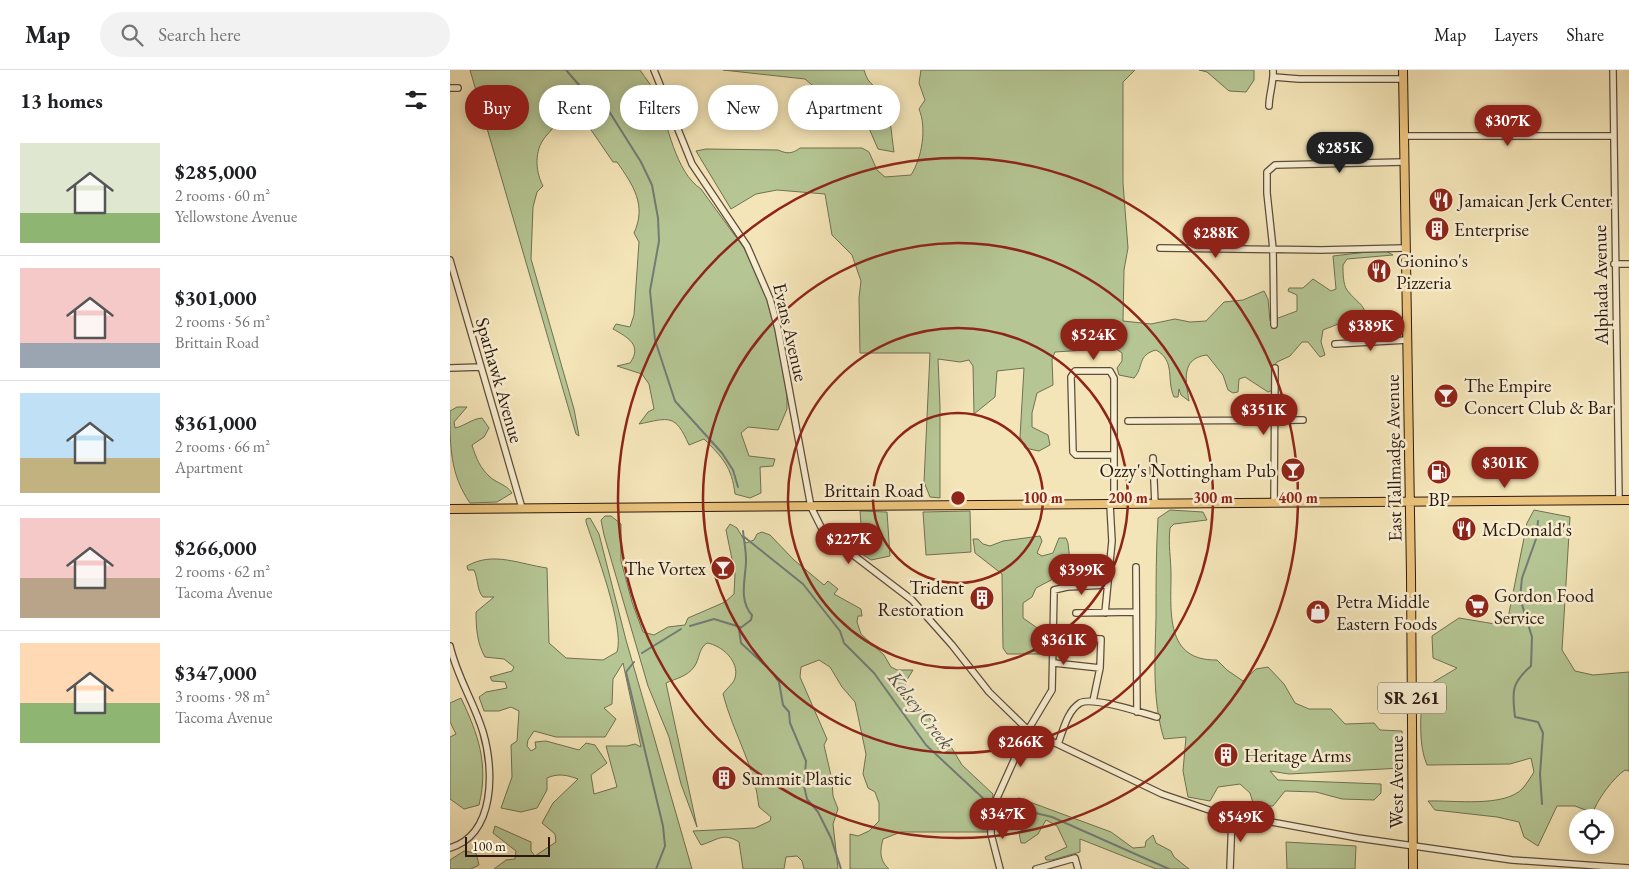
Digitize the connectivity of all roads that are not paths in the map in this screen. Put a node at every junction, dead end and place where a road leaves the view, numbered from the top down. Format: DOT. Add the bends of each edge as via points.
graph roads {
  1 [pos="654,70"];
  2 [pos="1273,70"];
  3 [pos="1613,70"];
  4 [pos="1403,74"];
  5 [pos="1274,77"];
  6 [pos="450,88"];
  7 [pos="458,88"];
  8 [pos="1269,106"];
  9 [pos="1404,136"];
  10 [pos="1613,136"];
  11 [pos="1404,162"];
  12 [pos="1160,248"];
  13 [pos="1404,248"];
  14 [pos="1274,249"];
  15 [pos="450,260"];
  16 [pos="1614,264"];
  17 [pos="1629,264"];
  18 [pos="1274,325"];
  19 [pos="1406,340"];
  20 [pos="1335,344"];
  21 [pos="481,367"];
  22 [pos="450,368"];
  23 [pos="1275,368"];
  24 [pos="1302,420"];
  25 [pos="1128,421"];
  26 [pos="1274,421"];
  27 [pos="1114,455"];
  28 [pos="1153,458"];
  29 [pos="1410,500"];
  30 [pos="1618,500"];
  31 [pos="1629,500"];
  32 [pos="1274,503"];
  33 [pos="1154,504"];
  34 [pos="1112,505"];
  35 [pos="811,507"];
  36 [pos="522,508"];
  37 [pos="450,509"];
  38 [pos="1136,567"];
  39 [pos="1411,576"];
  40 [pos="1107,585"];
  41 [pos="1136,612"];
  42 [pos="1076,613"];
  43 [pos="1105,613"];
  44 [pos="1054,637"];
  45 [pos="450,646"];
  46 [pos="1054,663"];
  47 [pos="1100,668"];
  48 [pos="1093,701"];
  49 [pos="1137,712"];
  50 [pos="1157,717"];
  51 [pos="1028,730"];
  52 [pos="1058,744"];
  53 [pos="1232,816"];
  54 [pos="1412,846"];
  55 [pos="450,848"];
  56 [pos="1606,868"];
  57 [pos="1629,868"];
  58 [pos="1000,869"];
  59 [pos="1036,869"];
  60 [pos="1078,869"];
  61 [pos="1230,869"];
  62 [pos="1413,869"];
  1 -- 35 [label="street, Evans Avenue" via="692,164 747,246 770,298"];
  2 -- 5 [label="street"];
  3 -- 10 [label="street, Alphada Avenue"];
  4 -- 5 [label="street" via="1299,79"];
  4 -- 9 [label="main road, East Tallmadge Avenue / SR 261"];
  5 -- 8 [label="street" via="1269,91"];
  6 -- 7 [label="street"];
  9 -- 10 [label="street"];
  9 -- 11 [label="main road, East Tallmadge Avenue / SR 261"];
  10 -- 16 [label="street, Alphada Avenue"];
  11 -- 13 [label="main road, East Tallmadge Avenue / SR 261"];
  11 -- 14 [label="street" via="1275,165 1268,172 1267,193"];
  12 -- 14 [label="street"];
  13 -- 14 [label="street"];
  13 -- 19 [label="main road, East Tallmadge Avenue / SR 261"];
  14 -- 18 [label="street"];
  15 -- 21 [label="street, Sparhawk Avenue"];
  16 -- 17 [label="street"];
  16 -- 30 [label="street, Alphada Avenue"];
  19 -- 20 [label="street"];
  19 -- 29 [label="main road, East Tallmadge Avenue / SR 261"];
  21 -- 22 [label="street"];
  21 -- 36 [label="street, Sparhawk Avenue"];
  23 -- 26 [label="street"];
  24 -- 26 [label="street"];
  25 -- 26 [label="street"];
  26 -- 32 [label="street"];
  27 -- 27 [label="street" via="1113,374 1110,371 1075,371 1071,377 1073,452 1076,455"];
  27 -- 34 [label="street"];
  28 -- 33 [label="street"];
  29 -- 30 [label="main road, Brittain Road"];
  29 -- 32 [label="main road, Brittain Road"];
  29 -- 39 [label="main road, East Tallmadge Avenue / SR 261"];
  30 -- 31 [label="main road, Brittain Road"];
  32 -- 33 [label="main road, Brittain Road"];
  33 -- 34 [label="main road, Brittain Road"];
  34 -- 35 [label="main road, Brittain Road"];
  34 -- 40 [label="street"];
  35 -- 36 [label="main road, Brittain Road"];
  35 -- 51 [label="street, Evans Avenue" via="831,538 903,591 934,623 988,692"];
  36 -- 37 [label="main road, Brittain Road"];
  38 -- 41 [label="street"];
  39 -- 54 [label="main road, West Avenue / SR 261"];
  40 -- 43 [label="street"];
  40 -- 44 [label="street" via="1066,586 1054,590"];
  41 -- 43 [label="street"];
  41 -- 49 [label="street"];
  42 -- 43 [label="street"];
  44 -- 46 [label="street"];
  44 -- 47 [label="street" via="1101,640"];
  45 -- 55 [label="street" via="462,686 483,731 489,770 486,810 480,823 471,837"];
  46 -- 47 [label="street"];
  46 -- 51 [label="street" via="1052,690"];
  47 -- 48 [label="street"];
  48 -- 49 [label="street"];
  48 -- 52 [label="street" via="1081,703 1070,714"];
  49 -- 50 [label="street"];
  51 -- 52 [label="street, Evans Avenue"];
  51 -- 58 [label="street" via="993,811 991,834"];
  52 -- 53 [label="street, Evans Avenue" via="1167,796"];
  53 -- 54 [label="street, Evans Avenue"];
  53 -- 61 [label="street"];
  54 -- 56 [label="street, Evans Avenue"];
  54 -- 62 [label="main road, West Avenue / SR 261"];
  56 -- 57 [label="street, Evans Avenue"];
  59 -- 60 [label="street" via="1075,858"];
}
